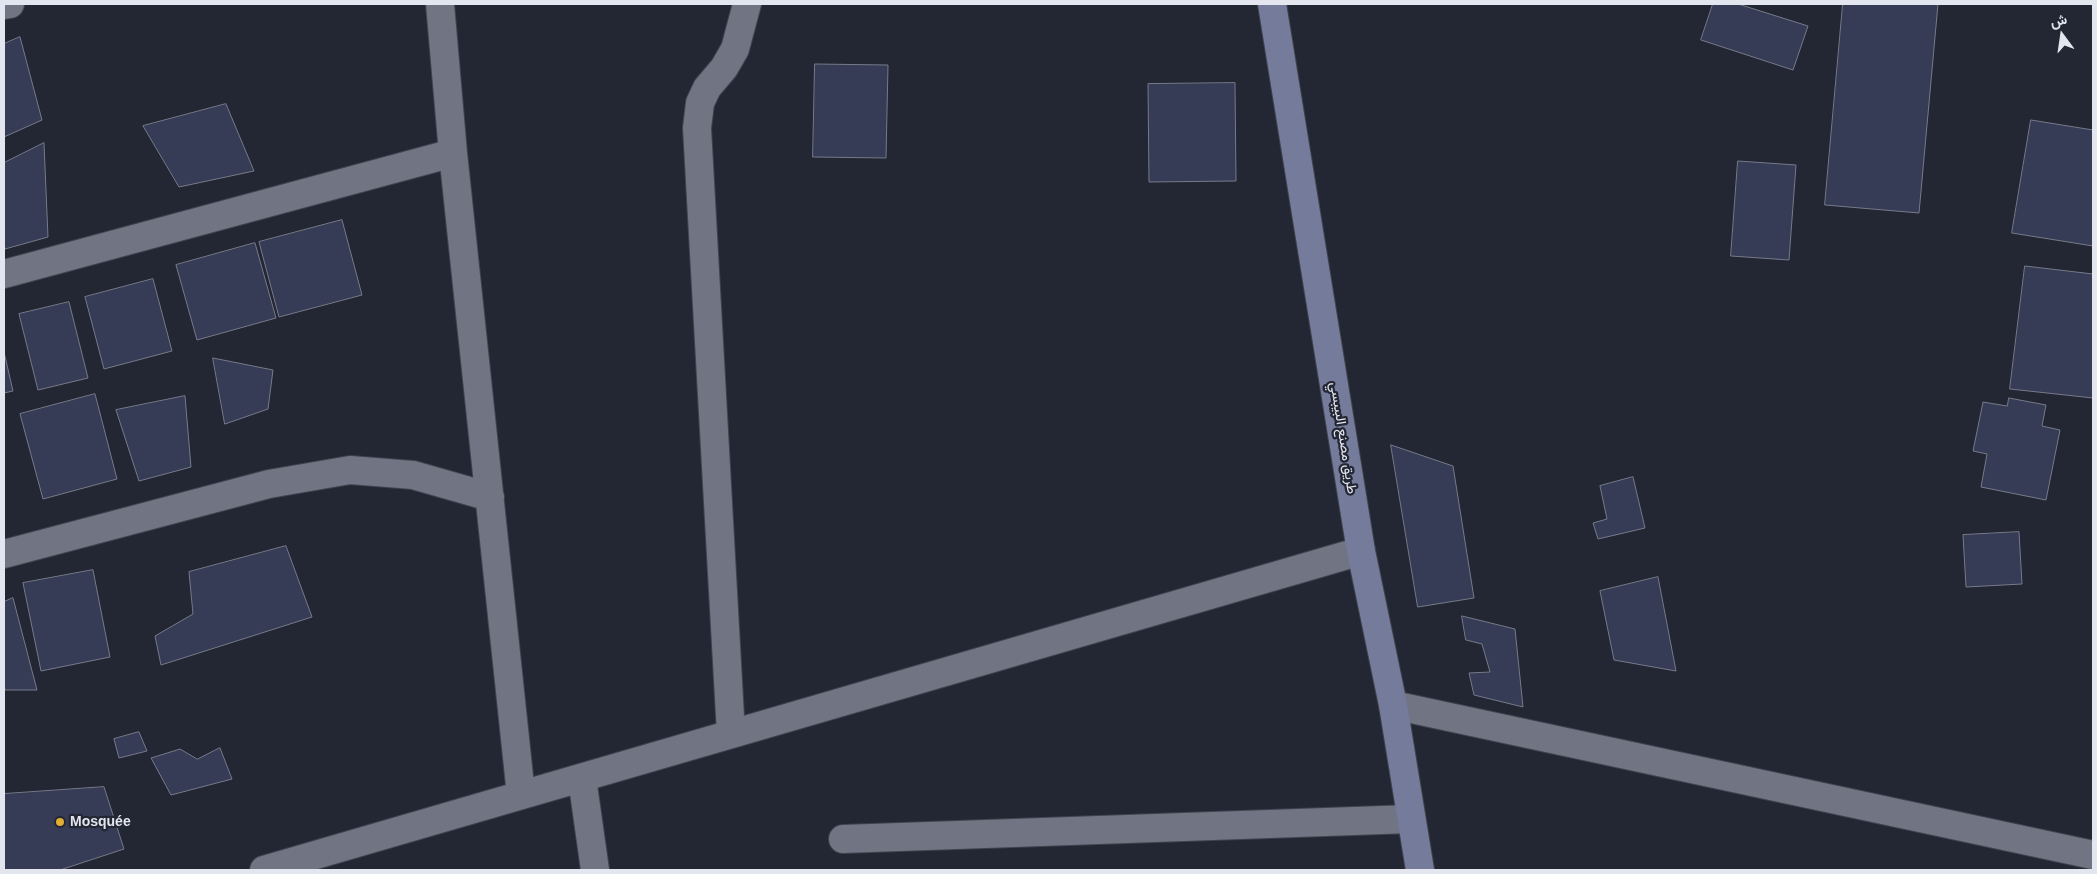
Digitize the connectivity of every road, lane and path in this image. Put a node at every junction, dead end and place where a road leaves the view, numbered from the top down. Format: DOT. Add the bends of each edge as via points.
graph roads {
  1 [pos="10,4"];
  2 [pos="440,4"];
  3 [pos="747,4"];
  4 [pos="1272,4"];
  5 [pos="4,6"];
  6 [pos="453,153"];
  7 [pos="4,274"];
  8 [pos="490,498"];
  9 [pos="1361,550"];
  10 [pos="4,554"];
  11 [pos="1393,705"];
  12 [pos="731,734"];
  13 [pos="582,778"];
  14 [pos="521,795"];
  15 [pos="1412,819"];
  16 [pos="843,839"];
  17 [pos="2093,855"];
  18 [pos="329,861"];
  19 [pos="264,870"];
  20 [pos="595,870"];
  21 [pos="1420,870"];
  1 -- 5 [label="street"];
  2 -- 6 [label="street"];
  3 -- 12 [label="street" via="735,49 700,103 697,128"];
  4 -- 9 [label="main road, طريق مصنع البيبسي"];
  6 -- 7 [label="street"];
  6 -- 8 [label="street"];
  8 -- 10 [label="street" via="413,475 350,470 269,484"];
  8 -- 14 [label="street"];
  9 -- 11 [label="main road, طريق مصنع البيبسي"];
  9 -- 12 [label="street"];
  11 -- 15 [label="main road, طريق مصنع البيبسي"];
  11 -- 17 [label="street"];
  12 -- 13 [label="street"];
  13 -- 14 [label="street"];
  13 -- 20 [label="street"];
  14 -- 18 [label="street"];
  15 -- 16 [label="street"];
  15 -- 21 [label="main road, طريق مصنع البيبسي"];
  18 -- 19 [label="street"];
}
